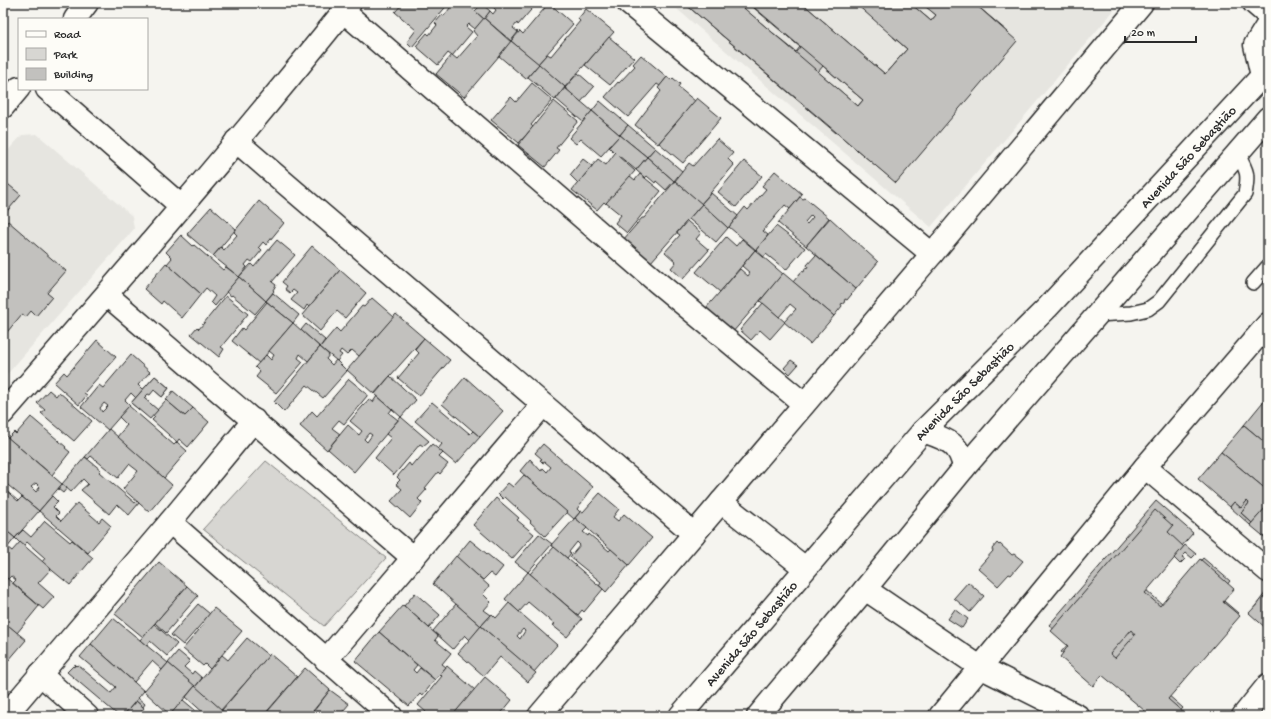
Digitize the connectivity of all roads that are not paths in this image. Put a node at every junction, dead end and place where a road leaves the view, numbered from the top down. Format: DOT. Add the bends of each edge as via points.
graph roads {
  1 [pos="87,3"];
  2 [pos="628,3"];
  3 [pos="1142,3"];
  4 [pos="1254,3"];
  5 [pos="346,7"];
  6 [pos="1268,15"];
  7 [pos="76,18"];
  8 [pos="1268,24"];
  9 [pos="1265,79"];
  10 [pos="48,90"];
  11 [pos="1268,118"];
  12 [pos="236,141"];
  13 [pos="1237,153"];
  14 [pos="181,206"];
  15 [pos="932,254"];
  16 [pos="1268,266"];
  17 [pos="1253,283"];
  18 [pos="107,295"];
  19 [pos="1097,315"];
  20 [pos="1268,324"];
  21 [pos="804,404"];
  22 [pos="543,405"];
  23 [pos="3,413"];
  24 [pos="254,420"];
  25 [pos="923,431"];
  26 [pos="1145,467"];
  27 [pos="964,468"];
  28 [pos="721,502"];
  29 [pos="170,522"];
  30 [pos="694,534"];
  31 [pos="413,558"];
  32 [pos="805,568"];
  33 [pos="1268,570"];
  34 [pos="865,589"];
  35 [pos="326,660"];
  36 [pos="980,667"];
  37 [pos="40,674"];
  38 [pos="1268,686"];
  39 [pos="4,716"];
  40 [pos="87,716"];
  41 [pos="391,716"];
  42 [pos="539,716"];
  43 [pos="680,716"];
  44 [pos="758,716"];
  45 [pos="940,716"];
  46 [pos="1078,716"];
  47 [pos="1243,716"];
  1 -- 7 [label="street"];
  2 -- 15 [label="street"];
  3 -- 15 [label="street"];
  4 -- 6 [label="street"];
  5 -- 12 [label="street"];
  5 -- 21 [label="street" via="657,282"];
  8 -- 9 [label="street" via="1255,45"];
  9 -- 25 [label="street, Avenida São Sebastião" via="1047,308"];
  10 -- 14 [label="street"];
  11 -- 13 [label="street"];
  12 -- 14 [label="street"];
  12 -- 22 [label="street"];
  13 -- 19 [label="street"];
  13 -- 19 [label="lane" via="1246,170 1245,194 1159,301 1148,309 1131,313"];
  14 -- 18 [label="street"];
  15 -- 21 [label="street"];
  16 -- 17 [label="lane"];
  18 -- 23 [label="street"];
  18 -- 24 [label="street"];
  19 -- 27 [label="street"];
  20 -- 26 [label="street"];
  21 -- 28 [label="street"];
  22 -- 30 [label="street"];
  22 -- 31 [label="street"];
  24 -- 29 [label="street"];
  24 -- 31 [label="street"];
  25 -- 27 [label="street" via="955,446 960,451"];
  25 -- 32 [label="street, Avenida São Sebastião"];
  26 -- 33 [label="street"];
  26 -- 36 [label="street"];
  27 -- 34 [label="street"];
  28 -- 30 [label="street"];
  28 -- 32 [label="street"];
  29 -- 35 [label="street"];
  29 -- 37 [label="street"];
  30 -- 42 [label="street"];
  31 -- 35 [label="street"];
  32 -- 43 [label="street, Avenida São Sebastião"];
  34 -- 36 [label="street"];
  34 -- 44 [label="street"];
  35 -- 41 [label="street"];
  36 -- 45 [label="street"];
  36 -- 46 [label="street"];
  37 -- 39 [label="street"];
  37 -- 40 [label="street"];
  38 -- 47 [label="street"];
}
